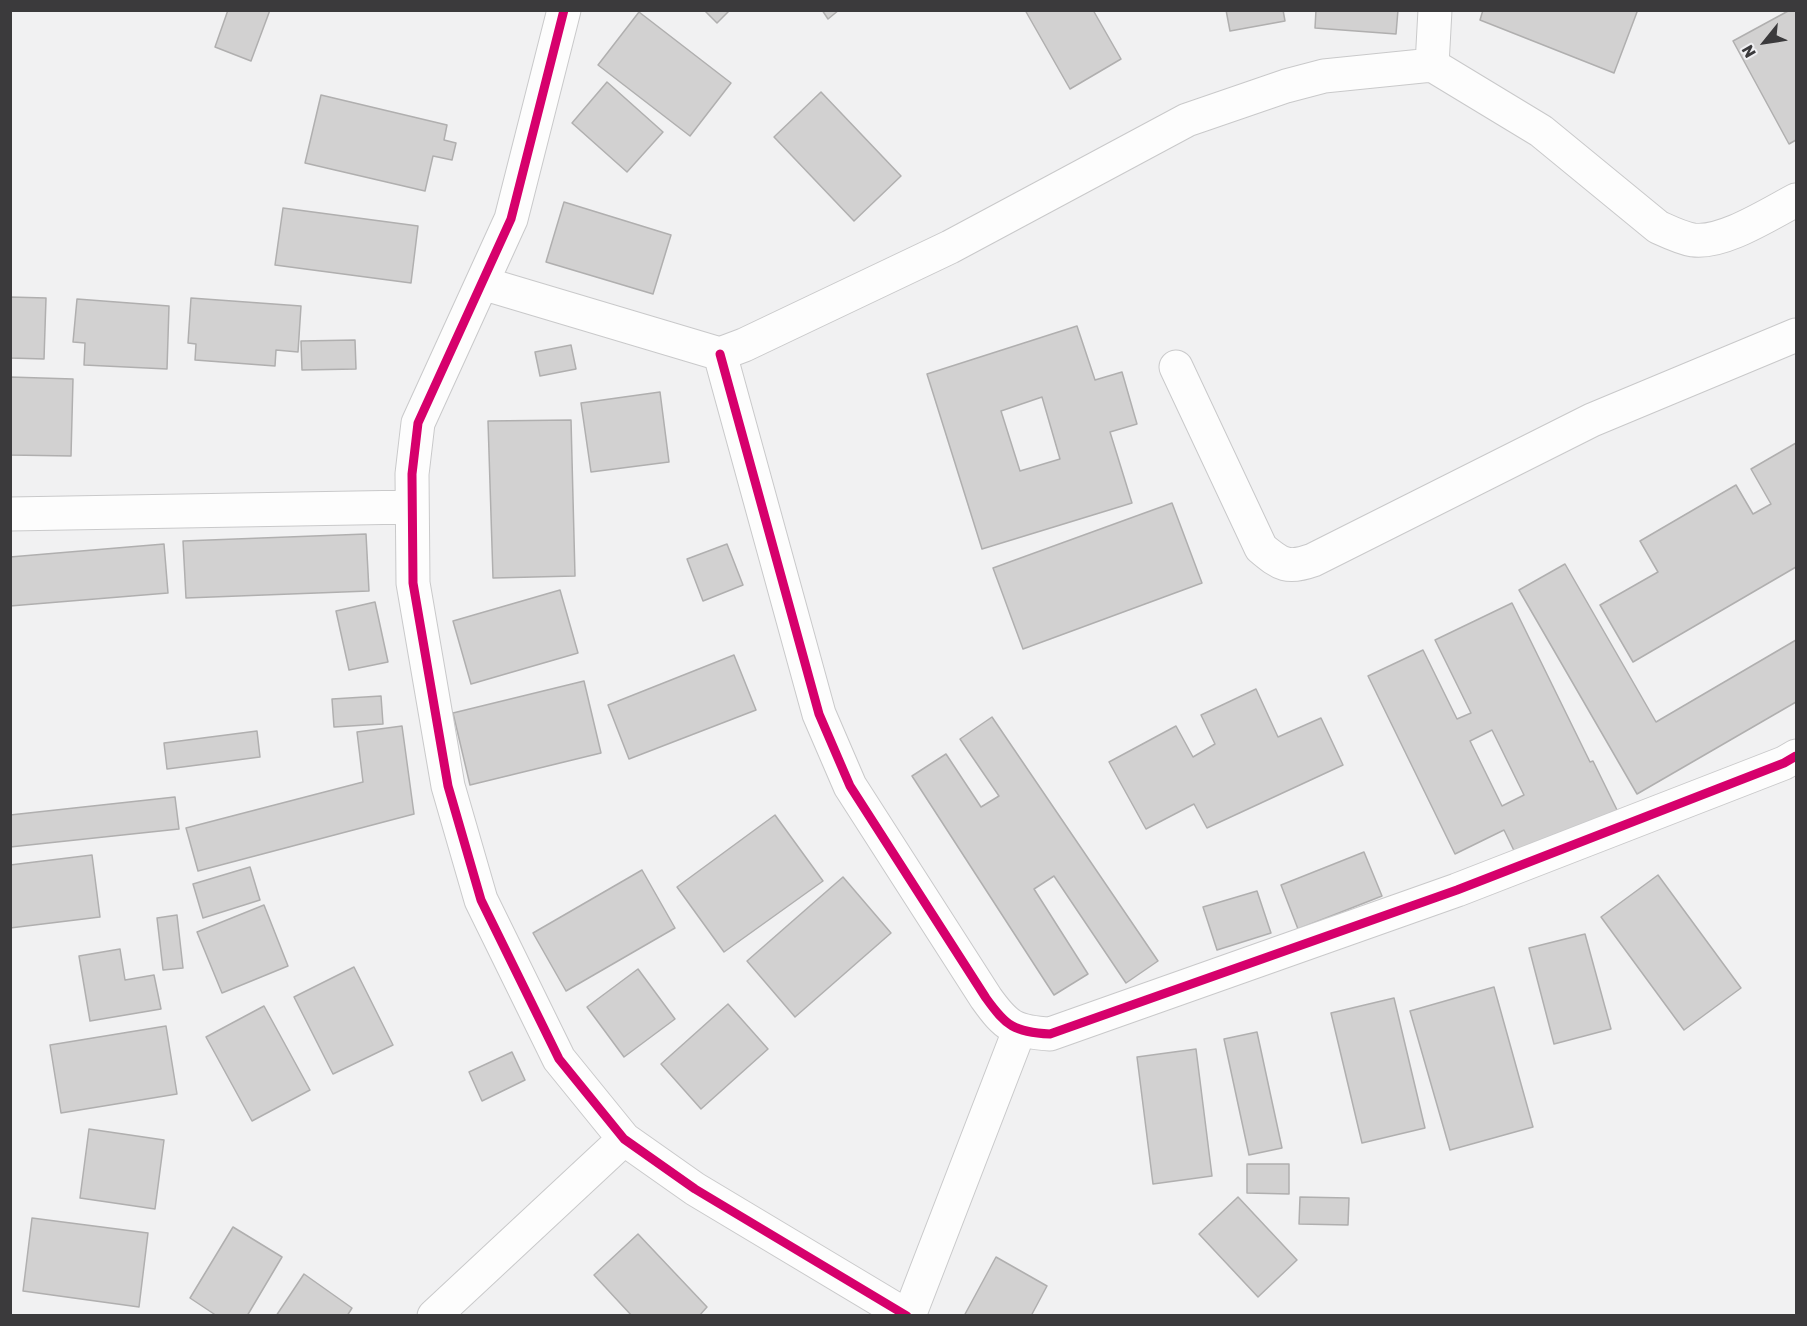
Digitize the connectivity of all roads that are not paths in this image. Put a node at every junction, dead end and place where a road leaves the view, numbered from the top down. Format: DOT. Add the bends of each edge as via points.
graph roads {
  1 [pos="564,10"];
  2 [pos="1435,10"];
  3 [pos="1432,65"];
  4 [pos="1797,200"];
  5 [pos="482,283"];
  6 [pos="1797,336"];
  7 [pos="720,354"];
  8 [pos="1176,367"];
  9 [pos="412,507"];
  10 [pos="10,514"];
  11 [pos="1797,756"];
  12 [pos="1019,1031"];
  13 [pos="624,1139"];
  14 [pos="434,1316"];
  15 [pos="908,1316"];
  1 -- 5 [label="street" via="511,219"];
  2 -- 3 [label="street"];
  3 -- 4 [label="street" via="1541,131 1658,227 1674,234 1710,240"];
  3 -- 7 [label="street" via="1324,76 1188,120 950,247"];
  5 -- 7 [label="street"];
  5 -- 9 [label="street" via="418,423"];
  6 -- 8 [label="street" via="1592,420 1313,560 1288,566 1261,548"];
  7 -- 12 [label="street" via="819,714 850,786 986,998 1000,1018"];
  9 -- 10 [label="street"];
  9 -- 13 [label="street" via="413,583 448,786 481,900 559,1059"];
  11 -- 12 [label="street" via="1457,890 1072,1027 1050,1034"];
  12 -- 15 [label="street"];
  13 -- 14 [label="street"];
  13 -- 15 [label="street" via="695,1189"];
}
